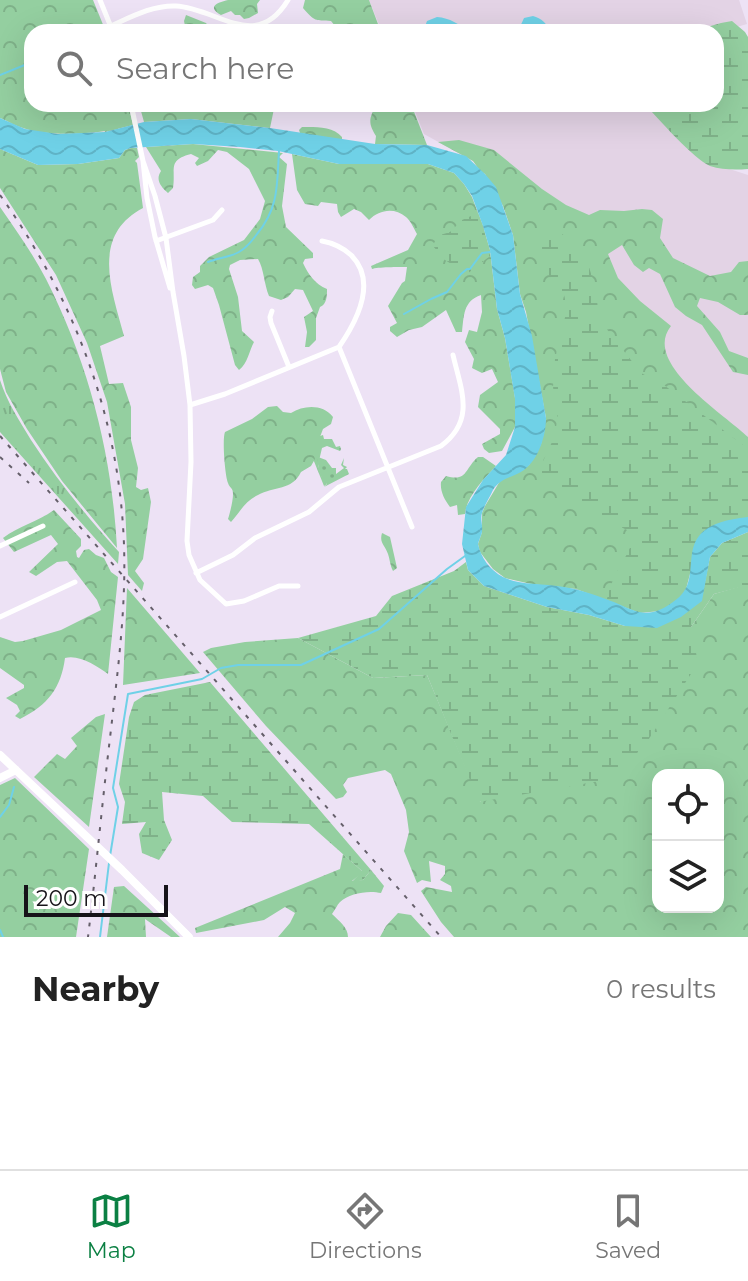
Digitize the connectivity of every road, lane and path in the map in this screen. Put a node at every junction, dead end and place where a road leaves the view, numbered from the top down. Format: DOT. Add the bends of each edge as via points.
graph roads {
  1 [pos="100,0"];
  2 [pos="288,0"];
  3 [pos="110,24"];
  4 [pos="122,24"];
  5 [pos="232,24"];
  6 [pos="256,24"];
  7 [pos="133,112"];
  8 [pos="143,158"];
  9 [pos="222,210"];
  10 [pos="166,238"];
  11 [pos="156,241"];
  12 [pos="322,241"];
  13 [pos="173,292"];
  14 [pos="272,311"];
  15 [pos="339,347"];
  16 [pos="453,355"];
  17 [pos="289,367"];
  18 [pos="190,405"];
  19 [pos="388,467"];
  20 [pos="43,526"];
  21 [pos="412,527"];
  22 [pos="0,546"];
  23 [pos="196,573"];
  24 [pos="75,582"];
  25 [pos="298,586"];
  26 [pos="0,617"];
  27 [pos="0,755"];
  28 [pos="16,770"];
  29 [pos="0,778"];
  30 [pos="189,937"];
  1 -- 3 [label="street"];
  2 -- 6 [label="street" via="275,16"];
  4 -- 5 [label="street" via="149,10 174,6"];
  7 -- 8 [label="street"];
  8 -- 10 [label="street"];
  8 -- 11 [label="street"];
  9 -- 10 [label="street" via="213,220"];
  10 -- 11 [label="street"];
  10 -- 13 [label="street"];
  11 -- 13 [label="street"];
  12 -- 15 [label="street" via="348,252 364,279 360,309"];
  13 -- 18 [label="street"];
  14 -- 17 [label="street" via="270,321"];
  15 -- 17 [label="street"];
  15 -- 19 [label="street"];
  16 -- 19 [label="street" via="464,400 459,427 441,446"];
  17 -- 18 [label="street"];
  18 -- 23 [label="street" via="187,541"];
  19 -- 21 [label="street"];
  19 -- 23 [label="street" via="339,487 309,512"];
  20 -- 22 [label="street"];
  23 -- 25 [label="street" via="226,604 279,586"];
  24 -- 26 [label="street"];
  27 -- 28 [label="street"];
  28 -- 29 [label="street"];
  28 -- 30 [label="street"];
}
